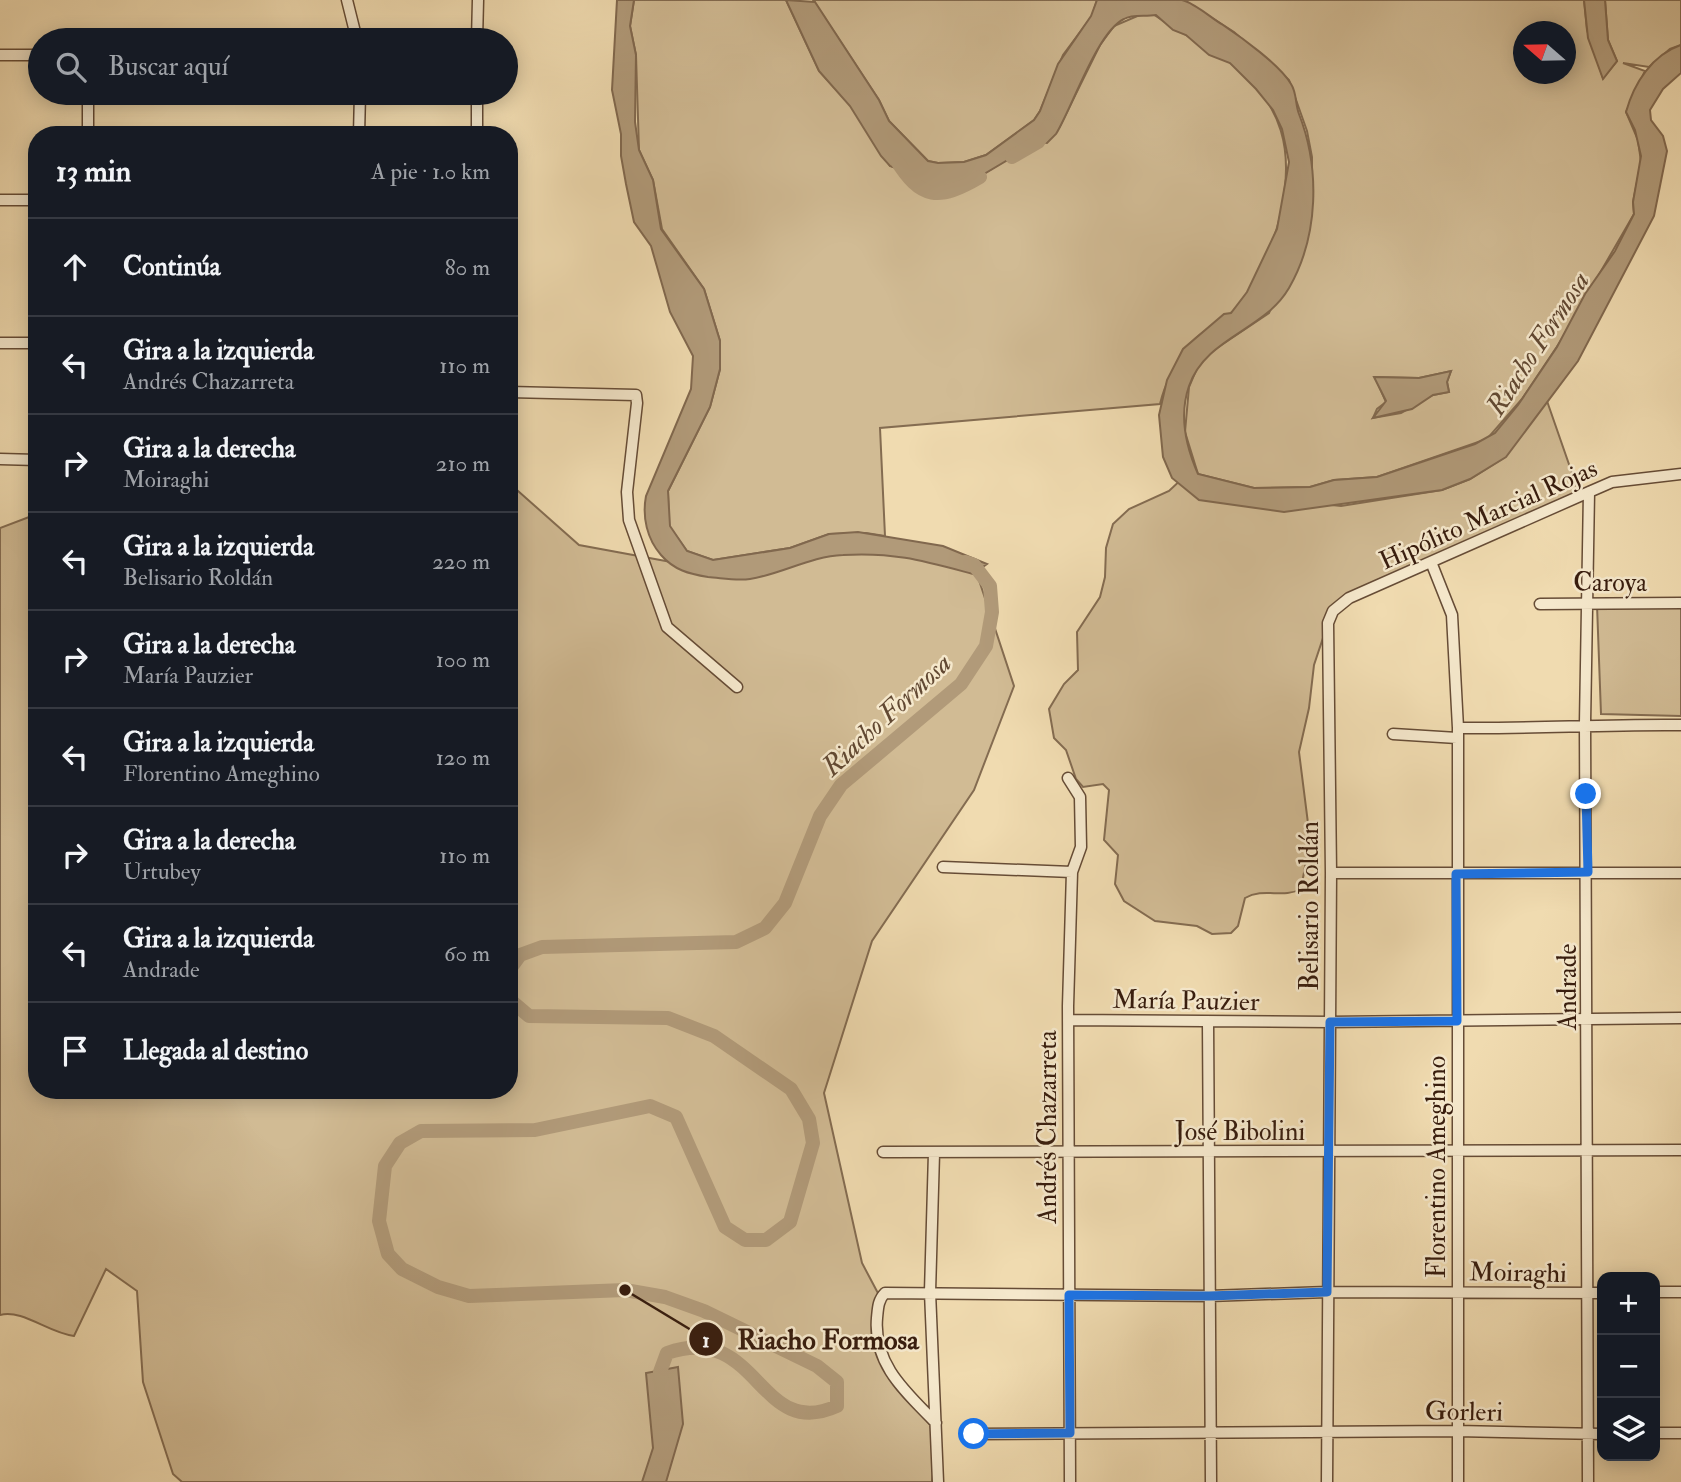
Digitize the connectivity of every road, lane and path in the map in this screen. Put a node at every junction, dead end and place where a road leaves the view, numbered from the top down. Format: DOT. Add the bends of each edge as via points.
graph roads {
  1 [pos="347,0"];
  2 [pos="478,0"];
  3 [pos="354,28"];
  4 [pos="477,28"];
  5 [pos="0,55"];
  6 [pos="28,55"];
  7 [pos="88,105"];
  8 [pos="360,105"];
  9 [pos="477,105"];
  10 [pos="88,126"];
  11 [pos="359,126"];
  12 [pos="477,126"];
  13 [pos="0,200"];
  14 [pos="28,200"];
  15 [pos="0,343"];
  16 [pos="28,343"];
  17 [pos="518,392"];
  18 [pos="0,458"];
  19 [pos="28,460"];
  20 [pos="1681,474"];
  21 [pos="1589,492"];
  22 [pos="1431,562"];
  23 [pos="1681,603"];
  24 [pos="1540,604"];
  25 [pos="1587,604"];
  26 [pos="1328,624"];
  27 [pos="737,687"];
  28 [pos="1585,724"];
  29 [pos="1681,725"];
  30 [pos="1458,733"];
  31 [pos="1393,734"];
  32 [pos="1068,778"];
  33 [pos="943,867"];
  34 [pos="1072,872"];
  35 [pos="1588,872"];
  36 [pos="1331,873"];
  37 [pos="1681,873"];
  38 [pos="1456,874"];
  39 [pos="1681,1018"];
  40 [pos="1068,1020"];
  41 [pos="1589,1020"];
  42 [pos="1457,1021"];
  43 [pos="1208,1022"];
  44 [pos="1330,1022"];
  45 [pos="1069,1149"];
  46 [pos="1681,1150"];
  47 [pos="883,1152"];
  48 [pos="1206,1152"];
  49 [pos="1328,1152"];
  50 [pos="1588,1152"];
  51 [pos="934,1153"];
  52 [pos="1458,1153"];
  53 [pos="930,1292"];
  54 [pos="1327,1292"];
  55 [pos="1456,1292"];
  56 [pos="1660,1292"];
  57 [pos="1681,1292"];
  58 [pos="1597,1293"];
  59 [pos="1588,1294"];
  60 [pos="1069,1295"];
  61 [pos="1209,1296"];
  62 [pos="936,1423"];
  63 [pos="1457,1431"];
  64 [pos="1325,1432"];
  65 [pos="1070,1433"];
  66 [pos="1660,1433"];
  67 [pos="1681,1433"];
  68 [pos="974,1434"];
  69 [pos="1211,1434"];
  70 [pos="1588,1434"];
  71 [pos="1597,1434"];
  72 [pos="938,1482"];
  73 [pos="1070,1482"];
  74 [pos="1211,1482"];
  75 [pos="1327,1482"];
  76 [pos="1458,1482"];
  77 [pos="1588,1482"];
  1 -- 3 [label="street"];
  2 -- 4 [label="street"];
  5 -- 6 [label="street"];
  7 -- 10 [label="street"];
  8 -- 11 [label="street"];
  9 -- 12 [label="street"];
  13 -- 14 [label="street"];
  15 -- 16 [label="street"];
  17 -- 27 [label="street" via="636,395 627,492 629,520 667,627"];
  18 -- 19 [label="street"];
  20 -- 21 [label="street, Hipólito Marcial Rojas" via="1612,482"];
  21 -- 22 [label="street, Hipólito Marcial Rojas"];
  21 -- 25 [label="street, Andrade"];
  22 -- 26 [label="street, Hipólito Marcial Rojas" via="1349,598 1334,611"];
  22 -- 30 [label="street, Florentino Ameghino" via="1452,615"];
  23 -- 25 [label="street, Caroya"];
  24 -- 25 [label="street, Caroya"];
  25 -- 28 [label="street, Andrade"];
  26 -- 36 [label="street, Belisario Roldán"];
  28 -- 29 [label="street"];
  28 -- 30 [label="street"];
  28 -- 35 [label="street, Andrade"];
  30 -- 31 [label="street"];
  30 -- 38 [label="street, Florentino Ameghino"];
  32 -- 34 [label="street, Andrés Chazarreta" via="1080,797 1081,846"];
  33 -- 34 [label="street"];
  34 -- 40 [label="street, Andrés Chazarreta"];
  35 -- 37 [label="street"];
  35 -- 38 [label="street"];
  35 -- 41 [label="street, Andrade"];
  36 -- 38 [label="street"];
  36 -- 44 [label="street, Belisario Roldán"];
  38 -- 42 [label="street, Florentino Ameghino"];
  39 -- 41 [label="street, María Pauzier"];
  40 -- 43 [label="street, María Pauzier"];
  40 -- 45 [label="street, Andrés Chazarreta"];
  41 -- 42 [label="street, María Pauzier"];
  41 -- 50 [label="street, Andrade"];
  42 -- 44 [label="street, María Pauzier"];
  42 -- 52 [label="street, Florentino Ameghino"];
  43 -- 44 [label="street, María Pauzier"];
  43 -- 48 [label="street"];
  44 -- 49 [label="street, Belisario Roldán"];
  45 -- 48 [label="street, José Bibolini"];
  45 -- 51 [label="street, José Bibolini"];
  45 -- 60 [label="street, Andrés Chazarreta"];
  46 -- 50 [label="street, José Bibolini"];
  47 -- 51 [label="street, José Bibolini"];
  48 -- 49 [label="street, José Bibolini"];
  48 -- 61 [label="street"];
  49 -- 52 [label="street, José Bibolini"];
  49 -- 54 [label="street, Belisario Roldán"];
  50 -- 52 [label="street, José Bibolini"];
  50 -- 59 [label="street, Andrade"];
  51 -- 53 [label="street"];
  52 -- 55 [label="street, Florentino Ameghino"];
  53 -- 60 [label="street, Moiraghi"];
  53 -- 62 [label="street"];
  53 -- 62 [label="street, Moiraghi" via="885,1293 880,1297 876,1327 889,1371"];
  54 -- 55 [label="street, Moiraghi"];
  54 -- 61 [label="street, Moiraghi"];
  54 -- 64 [label="street, Belisario Roldán"];
  55 -- 59 [label="street, Moiraghi"];
  55 -- 63 [label="street, Florentino Ameghino"];
  56 -- 57 [label="street"];
  58 -- 59 [label="street, Moiraghi"];
  59 -- 70 [label="street, Andrade"];
  60 -- 61 [label="street, Moiraghi"];
  60 -- 65 [label="street, Andrés Chazarreta"];
  61 -- 69 [label="street"];
  62 -- 72 [label="street"];
  63 -- 64 [label="street, Gorleri"];
  63 -- 70 [label="street, Gorleri"];
  63 -- 76 [label="street, Florentino Ameghino"];
  64 -- 69 [label="street, Gorleri"];
  64 -- 75 [label="street, Belisario Roldán"];
  65 -- 68 [label="street, Gorleri"];
  65 -- 69 [label="street, Gorleri"];
  65 -- 73 [label="street, Andrés Chazarreta"];
  66 -- 67 [label="street"];
  69 -- 74 [label="street"];
  70 -- 71 [label="street, Gorleri"];
  70 -- 77 [label="street, Andrade"];
}
